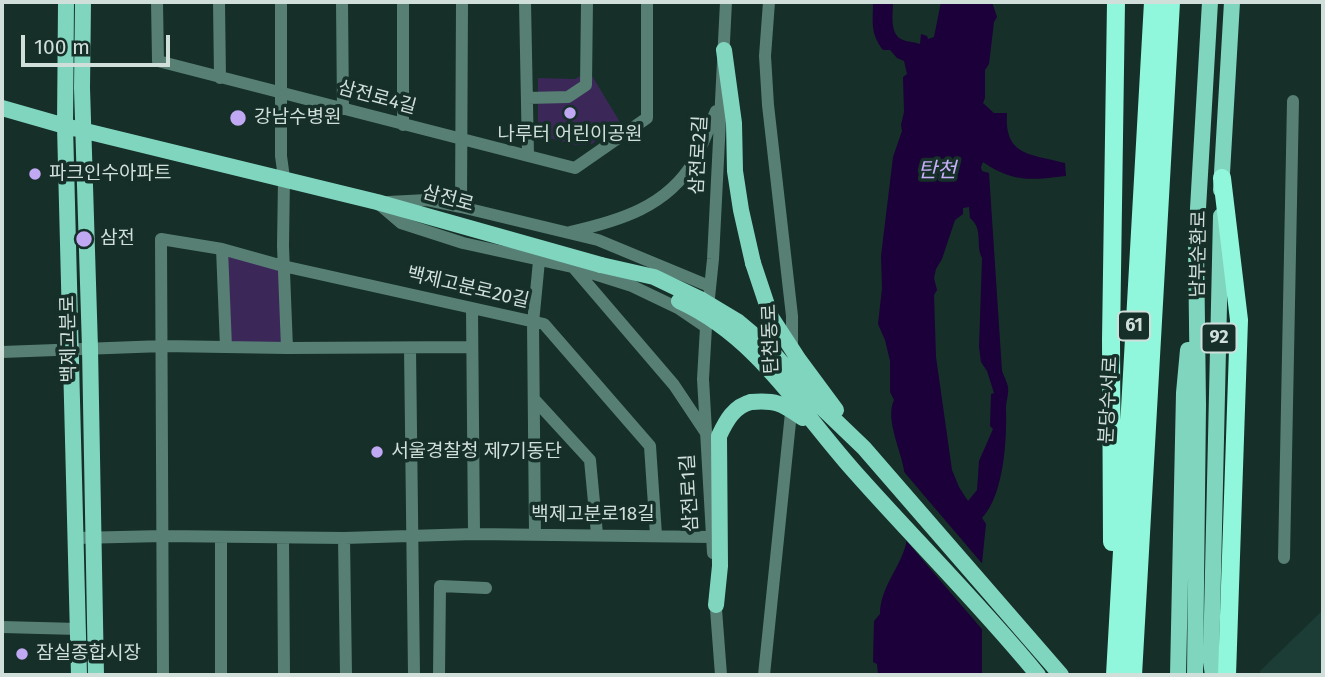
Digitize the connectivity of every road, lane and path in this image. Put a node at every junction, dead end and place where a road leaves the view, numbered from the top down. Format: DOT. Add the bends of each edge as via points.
graph roads {
  1 [pos="66,2"];
  2 [pos="83,2"];
  3 [pos="157,2"];
  4 [pos="219,2"];
  5 [pos="281,2"];
  6 [pos="342,2"];
  7 [pos="403,2"];
  8 [pos="462,2"];
  9 [pos="525,2"];
  10 [pos="587,2"];
  11 [pos="647,2"];
  12 [pos="726,2"];
  13 [pos="769,2"];
  14 [pos="1116,2"];
  15 [pos="1153,2"];
  16 [pos="1171,2"];
  17 [pos="1210,2"];
  18 [pos="1232,2"];
  19 [pos="724,50"];
  20 [pos="220,78"];
  21 [pos="281,92"];
  22 [pos="527,98"];
  23 [pos="721,101"];
  24 [pos="1293,101"];
  25 [pos="2,108"];
  26 [pos="344,109"];
  27 [pos="404,125"];
  28 [pos="65,126"];
  29 [pos="83,129"];
  30 [pos="463,141"];
  31 [pos="528,155"];
  32 [pos="284,178"];
  33 [pos="1222,178"];
  34 [pos="377,202"];
  35 [pos="461,207"];
  36 [pos="567,233"];
  37 [pos="1196,243"];
  38 [pos="222,249"];
  39 [pos="539,261"];
  40 [pos="601,265"];
  41 [pos="283,266"];
  42 [pos="572,267"];
  43 [pos="709,286"];
  44 [pos="472,309"];
  45 [pos="708,310"];
  46 [pos="533,323"];
  47 [pos="706,327"];
  48 [pos="163,346"];
  49 [pos="472,347"];
  50 [pos="90,348"];
  51 [pos="226,348"];
  52 [pos="287,348"];
  53 [pos="410,348"];
  54 [pos="72,349"];
  55 [pos="2,352"];
  56 [pos="534,399"];
  57 [pos="706,434"];
  58 [pos="864,448"];
  59 [pos="851,468"];
  60 [pos="474,534"];
  61 [pos="535,534"];
  62 [pos="597,534"];
  63 [pos="656,535"];
  64 [pos="163,536"];
  65 [pos="221,537"];
  66 [pos="411,537"];
  67 [pos="712,537"];
  68 [pos="85,538"];
  69 [pos="283,538"];
  70 [pos="344,538"];
  71 [pos="1284,558"];
  72 [pos="486,588"];
  73 [pos="716,605"];
  74 [pos="2,627"];
  75 [pos="78,629"];
  76 [pos="1116,651"];
  77 [pos="1211,672"];
  78 [pos="79,675"];
  79 [pos="96,675"];
  80 [pos="163,675"];
  81 [pos="222,675"];
  82 [pos="284,675"];
  83 [pos="346,675"];
  84 [pos="414,675"];
  85 [pos="439,675"];
  86 [pos="721,675"];
  87 [pos="764,675"];
  88 [pos="1038,675"];
  89 [pos="1061,675"];
  90 [pos="1115,675"];
  91 [pos="1133,675"];
  92 [pos="1178,675"];
  93 [pos="1195,675"];
  94 [pos="1227,675"];
  1 -- 28 [label="main road, 백제고분로"];
  2 -- 29 [label="main road, 백제고분로"];
  3 -- 20 [label="street, 삼전로4길" via="158,61"];
  4 -- 20 [label="street"];
  5 -- 21 [label="street"];
  6 -- 26 [label="street"];
  7 -- 27 [label="street"];
  8 -- 30 [label="street"];
  9 -- 22 [label="street"];
  10 -- 22 [label="street" via="586,85 568,97"];
  11 -- 31 [label="street, 삼전로4길" via="647,118 575,168"];
  12 -- 19 [label="street, 삼전로2길"];
  13 -- 87 [label="street, 탄천동로" via="765,56 792,316 792,402"];
  14 -- 76 [label="highway" via="1110,486"];
  15 -- 76 [label="highway, 분당수서로 / 61"];
  16 -- 91 [label="highway, 분당수서로 / 61"];
  17 -- 37 [label="main road, 남부순환로 / 92"];
  18 -- 33 [label="main road, 남부순환로 / 92"];
  19 -- 23 [label="street, 삼전로2길"];
  19 -- 58 [label="main road, bridge" via="741,210 771,317"];
  20 -- 21 [label="street, 삼전로4길"];
  21 -- 26 [label="street, 삼전로4길"];
  21 -- 32 [label="street"];
  22 -- 31 [label="street"];
  23 -- 36 [label="street" via="693,163 673,187 647,207 614,222"];
  23 -- 43 [label="street, 삼전로2길"];
  24 -- 71 [label="street"];
  25 -- 28 [label="main road, 삼전로"];
  26 -- 27 [label="street, 삼전로4길"];
  27 -- 30 [label="street, 삼전로4길"];
  28 -- 29 [label="main road, 삼전로"];
  28 -- 54 [label="main road, 백제고분로"];
  29 -- 32 [label="main road, 삼전로"];
  29 -- 50 [label="main road, 백제고분로"];
  30 -- 31 [label="street, 삼전로4길"];
  30 -- 35 [label="street"];
  32 -- 34 [label="main road, 삼전로"];
  32 -- 41 [label="street"];
  33 -- 77 [label="main road, 남부순환로 / 92"];
  33 -- 94 [label="highway" via="1239,320"];
  34 -- 35 [label="street" via="427,200"];
  34 -- 39 [label="street" via="401,223"];
  34 -- 40 [label="main road, 삼전로"];
  35 -- 36 [label="street"];
  36 -- 43 [label="street" via="621,248"];
  37 -- 92 [label="main road" via="1184,393"];
  37 -- 93 [label="main road, 남부순환로 / 92"];
  38 -- 41 [label="street, 백제고분로20길"];
  38 -- 48 [label="street, 백제고분로20길" via="162,239"];
  38 -- 51 [label="street"];
  39 -- 42 [label="street"];
  39 -- 46 [label="street"];
  40 -- 58 [label="main road, bridge" via="654,277 737,321 768,347"];
  40 -- 59 [label="main road, bridge" via="689,306 728,330 763,361"];
  41 -- 44 [label="street, 백제고분로20길"];
  41 -- 52 [label="street"];
  42 -- 47 [label="street" via="632,286"];
  42 -- 57 [label="street" via="674,385"];
  43 -- 45 [label="street, 삼전로2길"];
  44 -- 46 [label="street, 백제고분로20길"];
  44 -- 49 [label="street"];
  45 -- 47 [label="street, 삼전로1길"];
  46 -- 56 [label="street"];
  46 -- 63 [label="street, 백제고분로20길" via="544,324 650,446"];
  47 -- 57 [label="street, 삼전로1길"];
  48 -- 50 [label="street"];
  48 -- 51 [label="street"];
  48 -- 64 [label="street"];
  49 -- 53 [label="street"];
  49 -- 60 [label="street"];
  50 -- 54 [label="street"];
  50 -- 68 [label="main road, 백제고분로"];
  51 -- 52 [label="street"];
  52 -- 53 [label="street"];
  53 -- 66 [label="street"];
  54 -- 55 [label="street"];
  54 -- 68 [label="main road, 백제고분로"];
  56 -- 61 [label="street"];
  56 -- 62 [label="street" via="590,460"];
  57 -- 67 [label="street, 삼전로1길"];
  58 -- 89 [label="main road, bridge"];
  59 -- 73 [label="main road, bridge" via="806,420 770,400 743,404 728,418 719,436"];
  59 -- 88 [label="main road, bridge"];
  60 -- 61 [label="street, 백제고분로18길"];
  60 -- 66 [label="street, 백제고분로18길"];
  61 -- 62 [label="street, 백제고분로18길"];
  62 -- 63 [label="street, 백제고분로18길"];
  63 -- 67 [label="street, 백제고분로18길"];
  64 -- 65 [label="street, 백제고분로18길"];
  64 -- 68 [label="street, 백제고분로18길"];
  64 -- 80 [label="street"];
  65 -- 69 [label="street, 백제고분로18길"];
  65 -- 81 [label="street"];
  66 -- 70 [label="street, 백제고분로18길"];
  66 -- 84 [label="street"];
  67 -- 73 [label="street, 삼전로1길"];
  68 -- 75 [label="main road, 백제고분로"];
  68 -- 79 [label="main road, 백제고분로"];
  69 -- 70 [label="street, 백제고분로18길"];
  69 -- 82 [label="street"];
  70 -- 83 [label="street"];
  72 -- 85 [label="street" via="440,586"];
  73 -- 86 [label="street, 삼전로1길"];
  74 -- 75 [label="street"];
  75 -- 78 [label="main road, 백제고분로"];
  76 -- 90 [label="highway, 분당수서로 / 61"];
}
